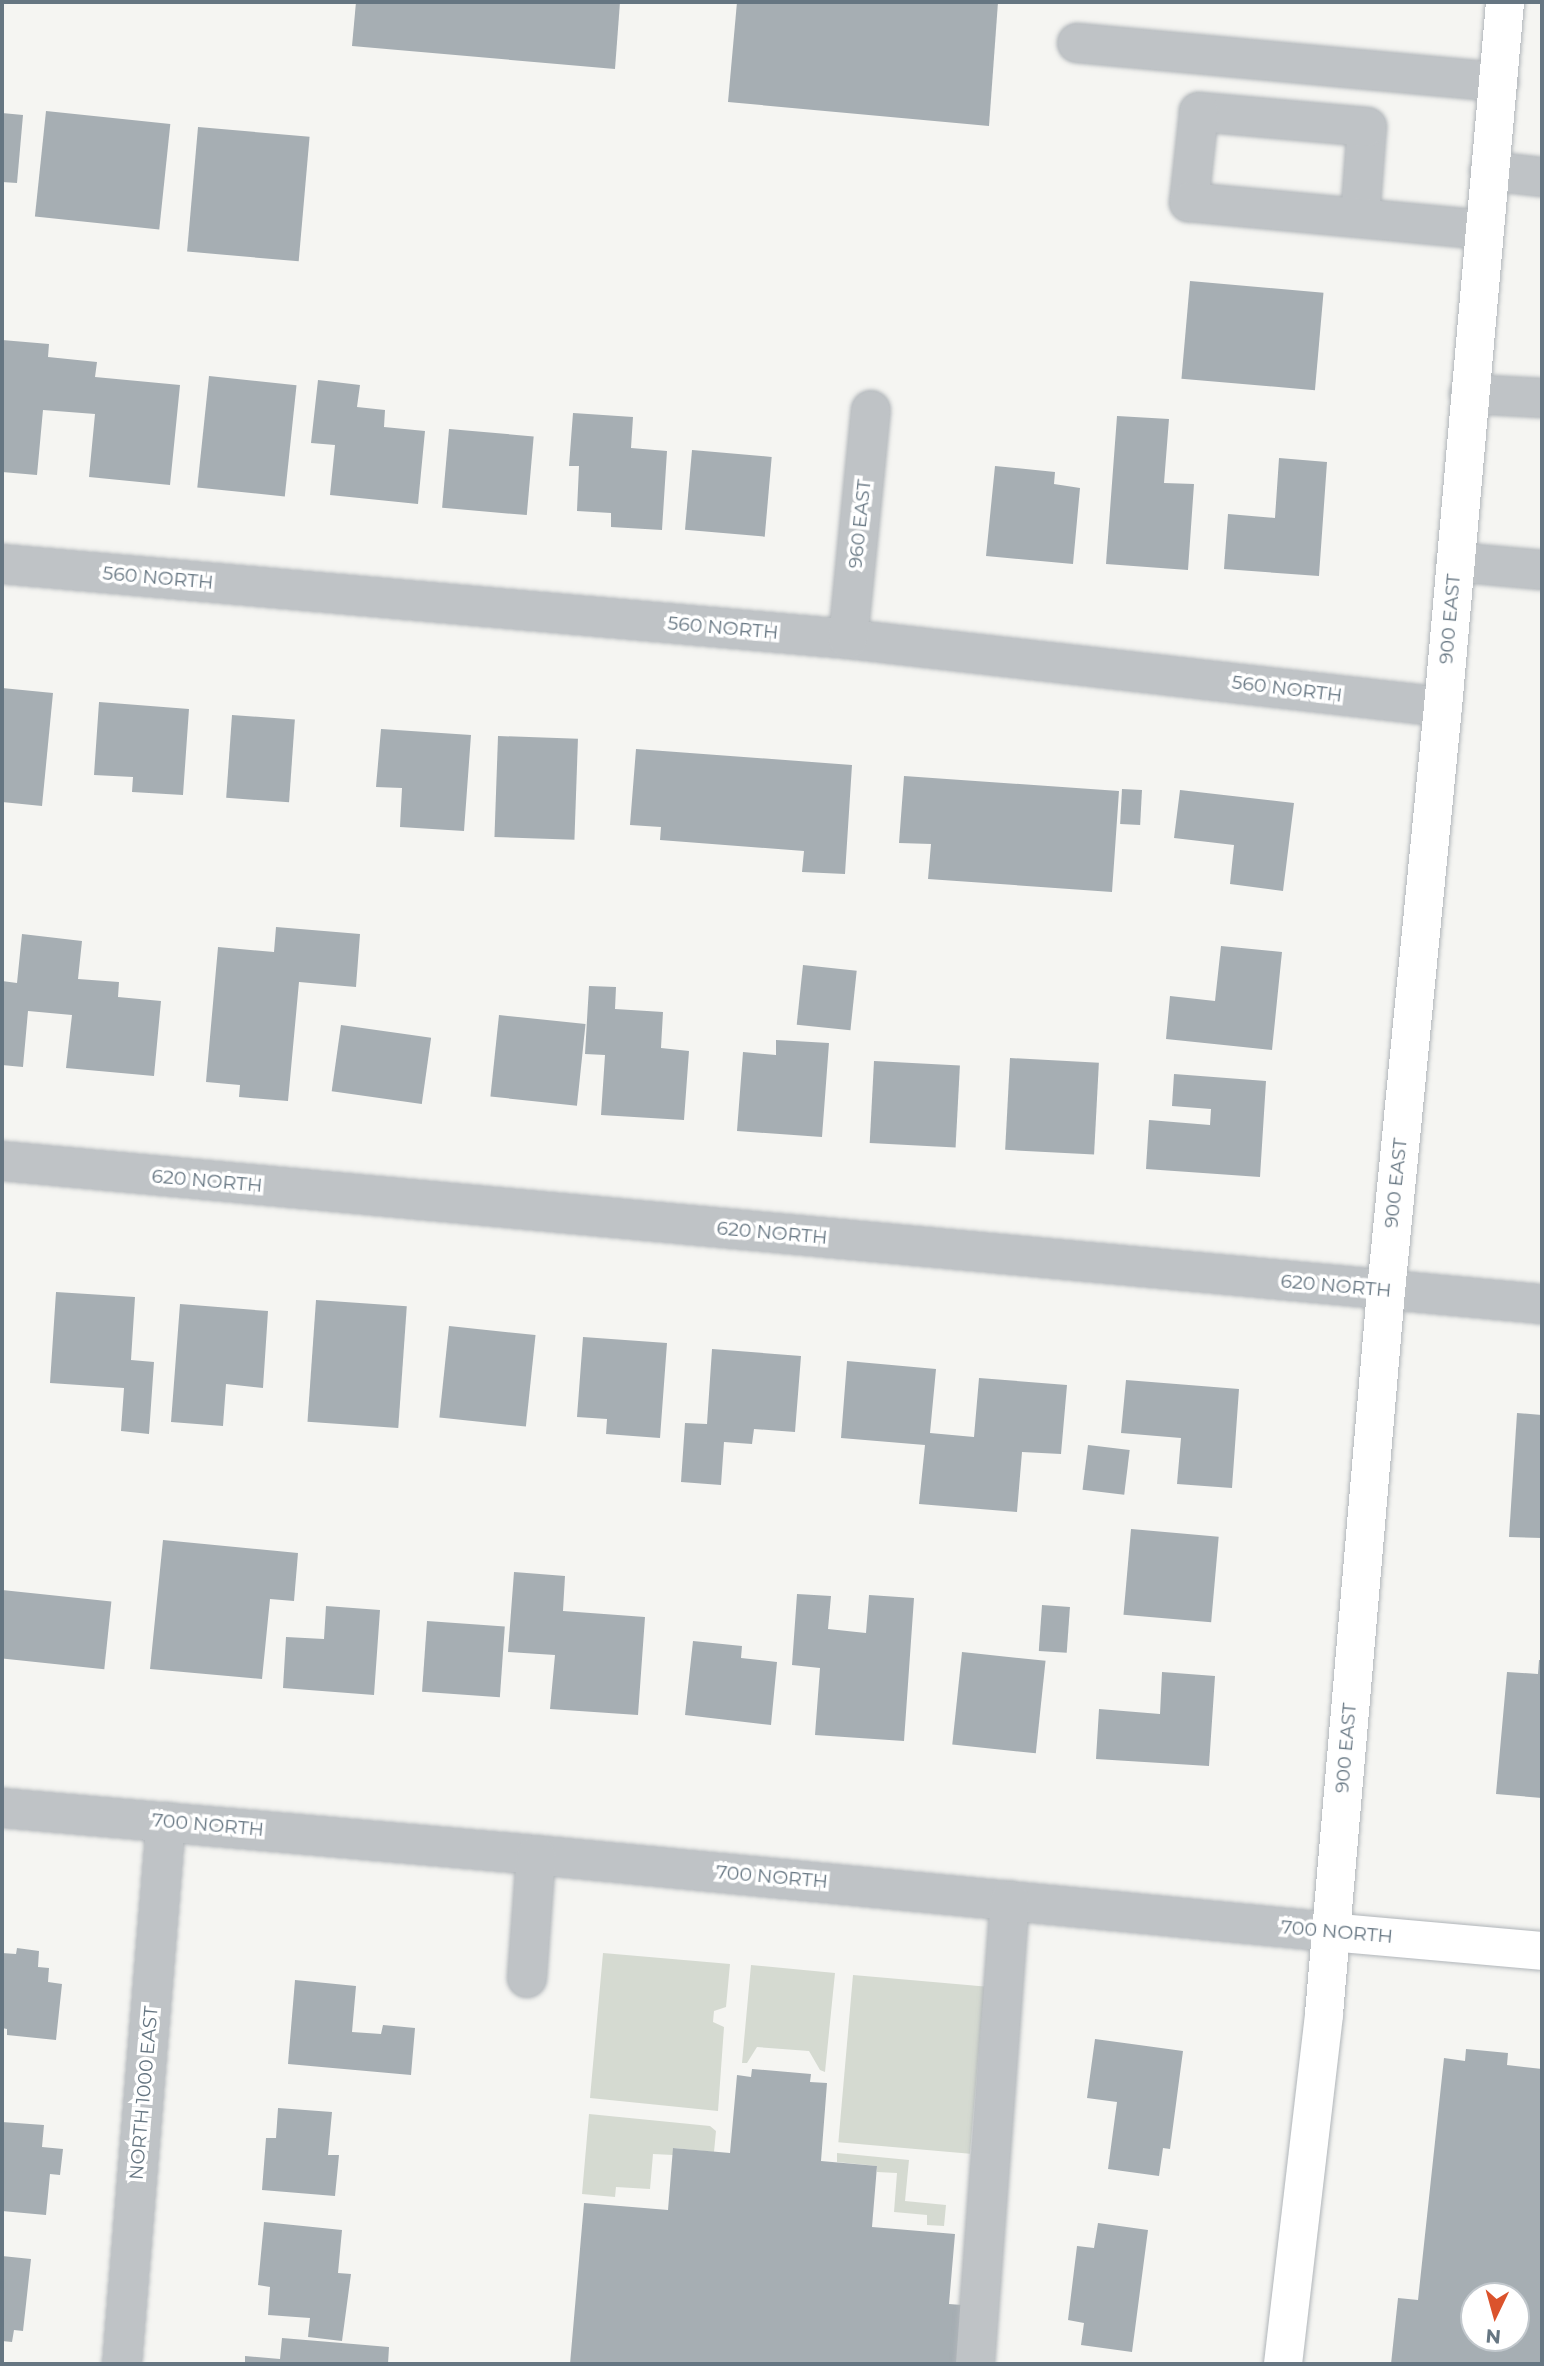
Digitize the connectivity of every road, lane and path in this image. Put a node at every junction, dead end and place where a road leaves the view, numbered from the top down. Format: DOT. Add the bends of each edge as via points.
graph roads {
  1 [pos="1505,2"];
  2 [pos="1077,43"];
  3 [pos="1499,82"];
  4 [pos="1489,171"];
  5 [pos="1542,177"];
  6 [pos="1360,217"];
  7 [pos="1484,230"];
  8 [pos="1469,394"];
  9 [pos="1542,398"];
  10 [pos="872,410"];
  11 [pos="1455,562"];
  12 [pos="2,564"];
  13 [pos="1542,570"];
  14 [pos="848,639"];
  15 [pos="1443,708"];
  16 [pos="2,1161"];
  17 [pos="1386,1291"];
  18 [pos="1542,1304"];
  19 [pos="2,1808"];
  20 [pos="166,1822"];
  21 [pos="536,1855"];
  22 [pos="1010,1900"];
  23 [pos="1330,1932"];
  24 [pos="1542,1951"];
  25 [pos="527,1978"];
  26 [pos="122,2364"];
  27 [pos="975,2364"];
  28 [pos="1283,2364"];
  1 -- 3 [label="main road, 900 EAST"];
  2 -- 3 [label="street"];
  3 -- 4 [label="main road, 900 EAST"];
  4 -- 5 [label="street"];
  4 -- 7 [label="main road, 900 EAST"];
  6 -- 6 [label="street" via="1189,202 1199,112 1367,127"];
  6 -- 7 [label="street"];
  7 -- 8 [label="main road, 900 EAST"];
  8 -- 9 [label="street"];
  8 -- 11 [label="main road, 900 EAST"];
  10 -- 14 [label="street, 960 EAST"];
  11 -- 13 [label="street"];
  11 -- 15 [label="main road, 900 EAST"];
  12 -- 14 [label="street, 560 NORTH"];
  14 -- 15 [label="street, 560 NORTH"];
  15 -- 17 [label="main road, 900 EAST"];
  16 -- 17 [label="street, 620 NORTH"];
  17 -- 18 [label="street, 620 NORTH"];
  17 -- 23 [label="main road, 900 EAST"];
  19 -- 20 [label="street, 700 NORTH"];
  20 -- 21 [label="street, 700 NORTH"];
  20 -- 26 [label="street, NORTH 1000 EAST"];
  21 -- 22 [label="street, 700 NORTH"];
  21 -- 25 [label="street"];
  22 -- 23 [label="street, 700 NORTH"];
  22 -- 27 [label="street"];
  23 -- 24 [label="main road, 700 NORTH"];
  23 -- 28 [label="main road, 900 EAST"];
}
